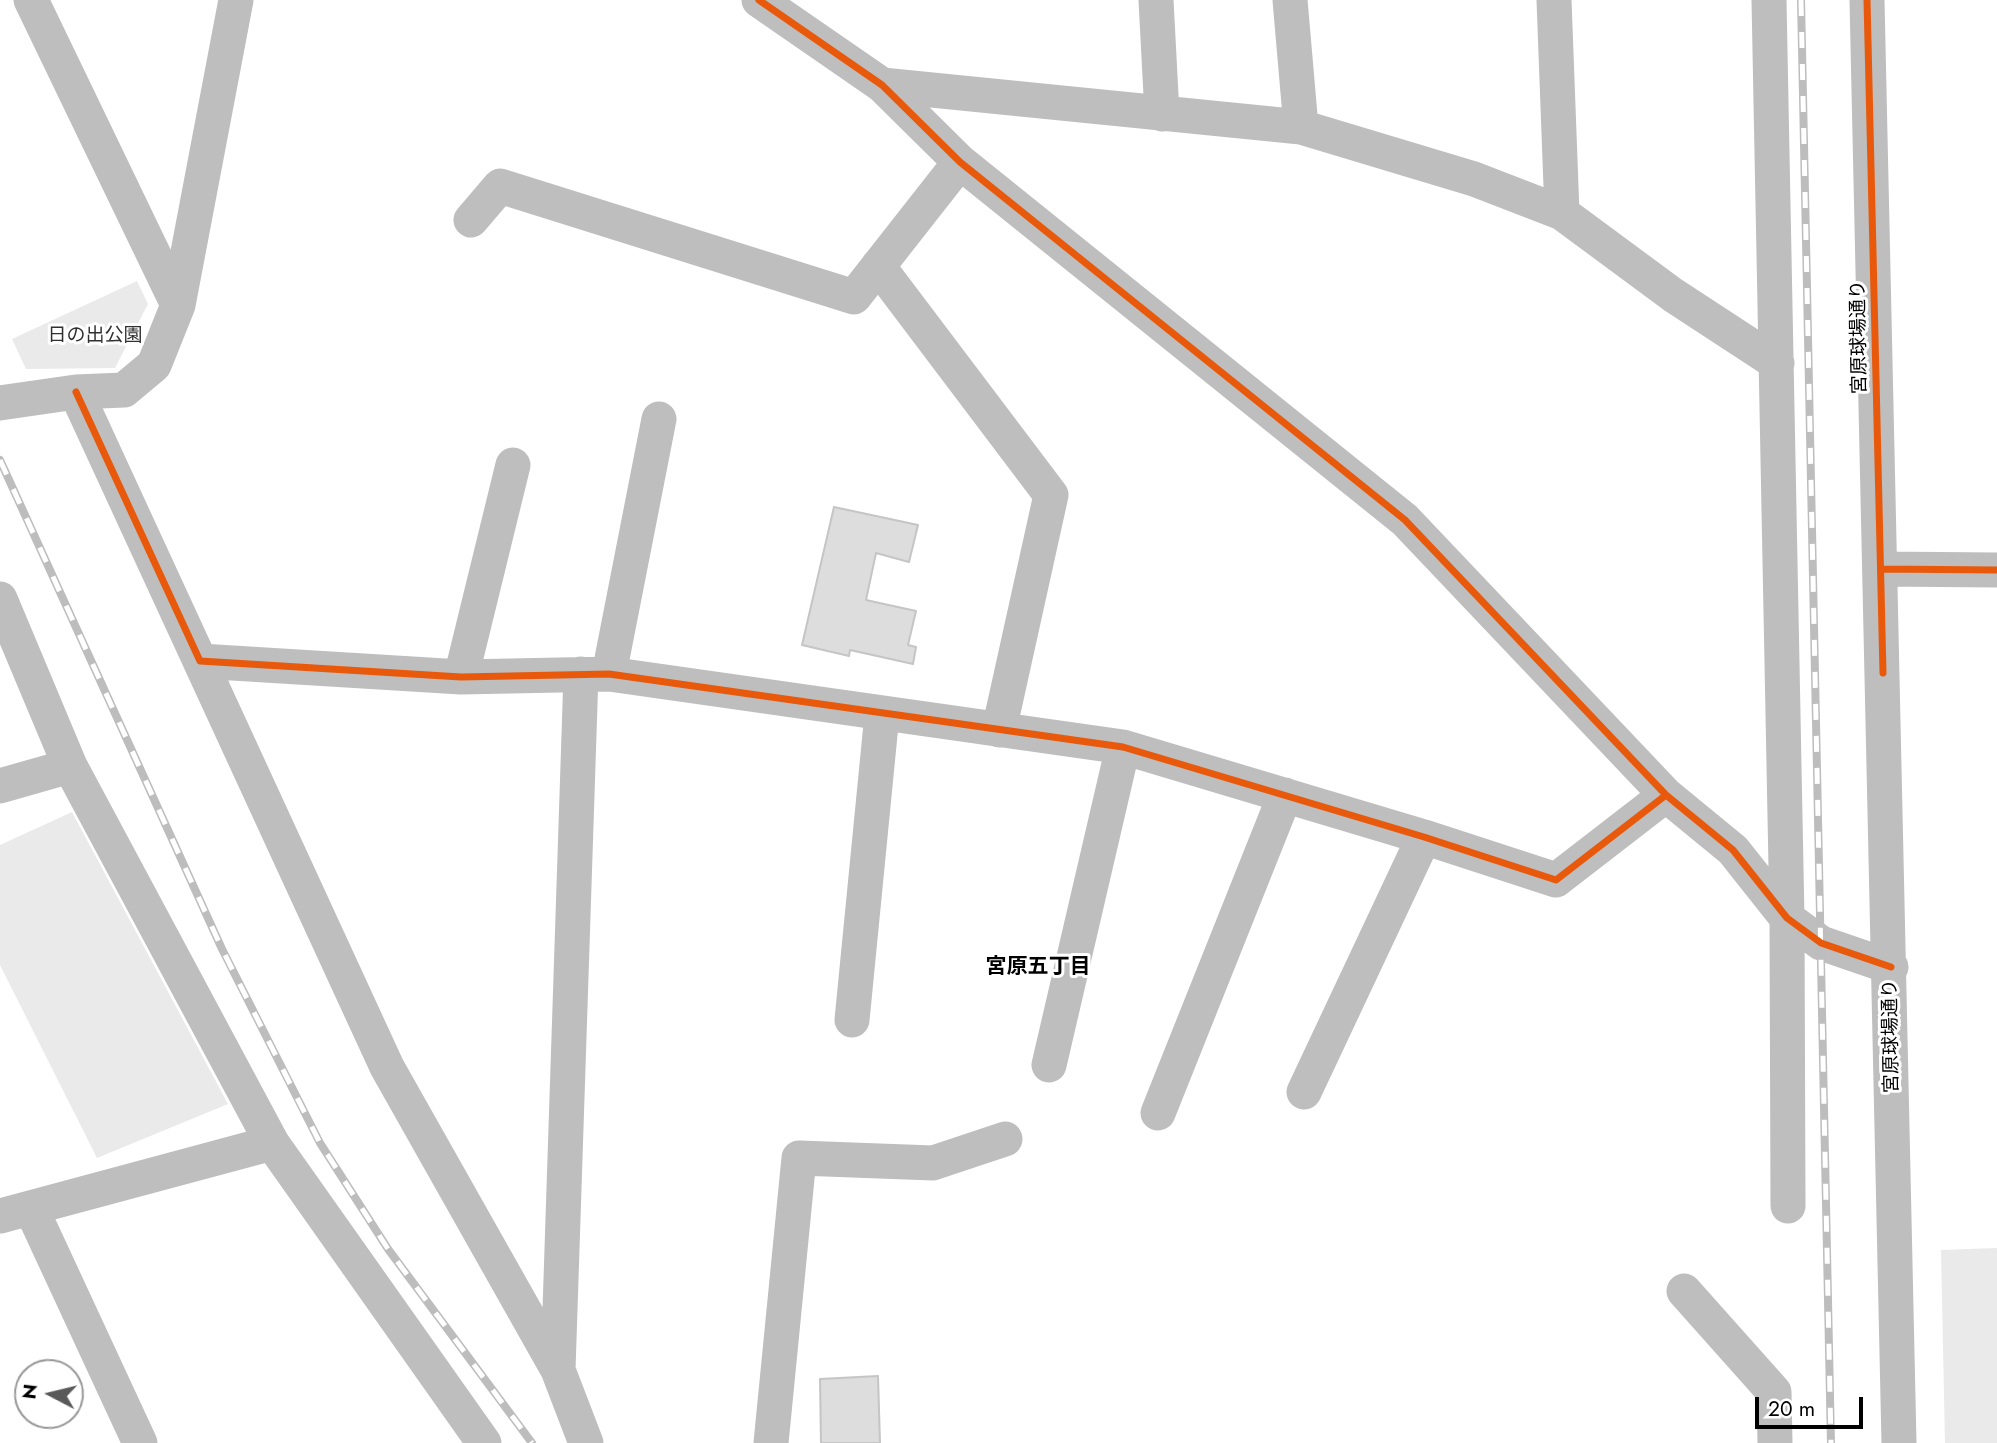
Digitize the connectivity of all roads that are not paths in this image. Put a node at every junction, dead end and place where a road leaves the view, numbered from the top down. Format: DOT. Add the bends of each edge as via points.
graph roads {
  1 [pos="31,0"];
  2 [pos="236,0"];
  3 [pos="759,0"];
  4 [pos="1157,0"];
  5 [pos="1290,0"];
  6 [pos="1554,0"];
  7 [pos="1769,0"];
  8 [pos="1867,0"];
  9 [pos="794,13"];
  10 [pos="882,85"];
  11 [pos="1162,114"];
  12 [pos="1301,127"];
  13 [pos="960,162"];
  14 [pos="1562,213"];
  15 [pos="471,220"];
  16 [pos="878,266"];
  17 [pos="178,305"];
  18 [pos="1777,363"];
  19 [pos="76,393"];
  20 [pos="0,403"];
  21 [pos="659,419"];
  22 [pos="513,465"];
  23 [pos="1881,569"];
  24 [pos="1997,570"];
  25 [pos="0,598"];
  26 [pos="200,661"];
  27 [pos="595,674"];
  28 [pos="461,677"];
  29 [pos="882,714"];
  30 [pos="999,730"];
  31 [pos="1123,747"];
  32 [pos="70,766"];
  33 [pos="0,786"];
  34 [pos="1285,795"];
  35 [pos="1666,795"];
  36 [pos="1424,837"];
  37 [pos="1787,918"];
  38 [pos="1891,967"];
  39 [pos="852,1020"];
  40 [pos="1049,1065"];
  41 [pos="1304,1092"];
  42 [pos="1158,1113"];
  43 [pos="1005,1139"];
  44 [pos="272,1143"];
  45 [pos="1788,1206"];
  46 [pos="16,1212"];
  47 [pos="1684,1291"];
  48 [pos="558,1370"];
  49 [pos="140,1443"];
  50 [pos="484,1443"];
  51 [pos="586,1443"];
  52 [pos="771,1443"];
  53 [pos="1775,1443"];
  54 [pos="1899,1443"];
  1 -- 17 [label="street"];
  2 -- 17 [label="street"];
  3 -- 9 [label="street"];
  4 -- 11 [label="street"];
  5 -- 12 [label="street"];
  6 -- 14 [label="street"];
  7 -- 18 [label="street"];
  8 -- 23 [label="street, 宮原球場通り"];
  9 -- 10 [label="street"];
  10 -- 11 [label="street"];
  10 -- 13 [label="street"];
  11 -- 12 [label="street"];
  12 -- 14 [label="street" via="1474,179"];
  13 -- 16 [label="street"];
  13 -- 35 [label="street" via="1405,520"];
  14 -- 18 [label="street" via="1673,295"];
  15 -- 16 [label="street" via="500,186 854,297"];
  16 -- 30 [label="street" via="1051,495"];
  17 -- 19 [label="street" via="154,365 124,390"];
  18 -- 37 [label="street"];
  19 -- 20 [label="street"];
  19 -- 26 [label="street"];
  21 -- 27 [label="street"];
  22 -- 28 [label="street"];
  23 -- 24 [label="street"];
  23 -- 38 [label="street, 宮原球場通り"];
  25 -- 32 [label="street"];
  26 -- 28 [label="street"];
  26 -- 48 [label="street" via="387,1067"];
  27 -- 28 [label="street"];
  27 -- 29 [label="street"];
  27 -- 48 [label="street"];
  29 -- 30 [label="street"];
  29 -- 39 [label="street"];
  30 -- 31 [label="street"];
  31 -- 34 [label="street"];
  31 -- 40 [label="street"];
  32 -- 33 [label="street"];
  32 -- 44 [label="street"];
  34 -- 36 [label="street"];
  34 -- 42 [label="street"];
  35 -- 36 [label="street" via="1556,880"];
  35 -- 37 [label="street" via="1733,850"];
  36 -- 41 [label="street"];
  37 -- 38 [label="street" via="1821,943"];
  37 -- 45 [label="street"];
  38 -- 54 [label="street, 宮原球場通り"];
  43 -- 52 [label="street" via="933,1163 799,1158"];
  44 -- 46 [label="street"];
  44 -- 50 [label="street"];
  46 -- 49 [label="street"];
  47 -- 53 [label="street" via="1774,1392"];
  48 -- 51 [label="street"];
}
